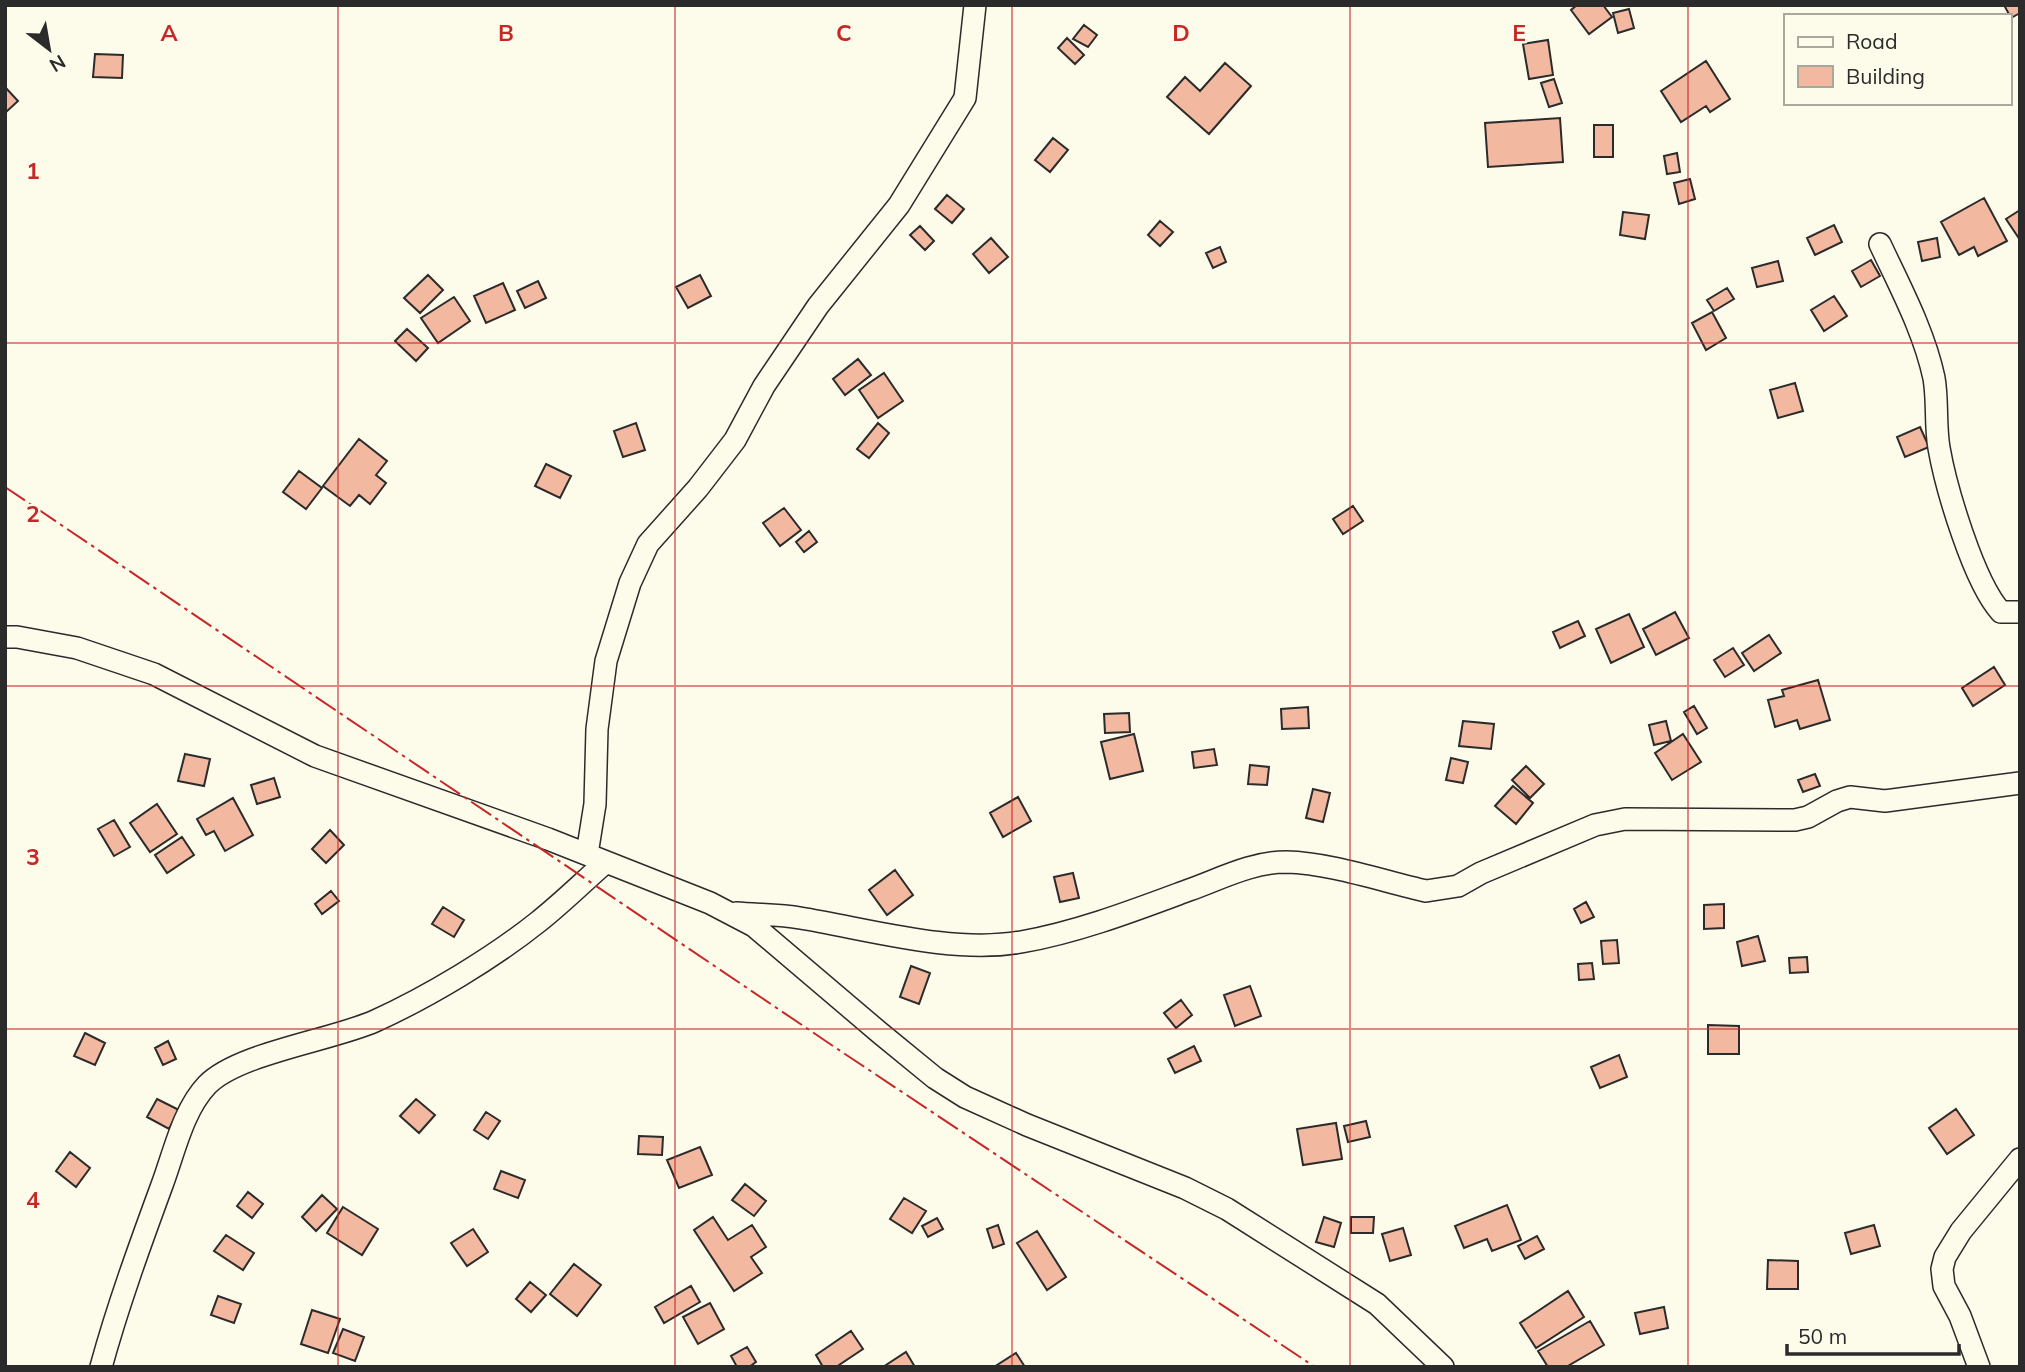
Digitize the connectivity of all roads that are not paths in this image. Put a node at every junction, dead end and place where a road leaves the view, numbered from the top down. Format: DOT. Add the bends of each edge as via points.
graph roads {
  1 [pos="975,5"];
  2 [pos="1880,244"];
  3 [pos="2020,612"];
  4 [pos="5,637"];
  5 [pos="2020,783"];
  6 [pos="596,858"];
  7 [pos="730,913"];
  8 [pos="2020,1159"];
  9 [pos="108,1365"];
  10 [pos="1443,1367"];
  11 [pos="1979,1367"];
  1 -- 6 [label="street" via="965,98 899,205 818,306 764,386 736,440 648,544 630,583 606,661 597,729"];
  2 -- 3 [label="street" via="1920,332 1934,379 1938,446 1952,506 1994,605 2001,612"];
  4 -- 6 [label="street" via="77,648 154,674 315,756"];
  5 -- 7 [label="street" via="1885,802 1850,797 1795,820 1625,819 1595,825 1441,890 1426,891 1314,864 1249,867 1157,902 1020,942 968,945 797,917"];
  6 -- 7 [label="street"];
  6 -- 9 [label="street" via="538,922 454,979 374,1022 251,1061 208,1084 181,1130 133,1267"];
  7 -- 10 [label="street" via="754,926 935,1078 1027,1125 1227,1209 1377,1304"];
  8 -- 11 [label="street" via="1961,1231 1942,1269 1944,1286"];
}
